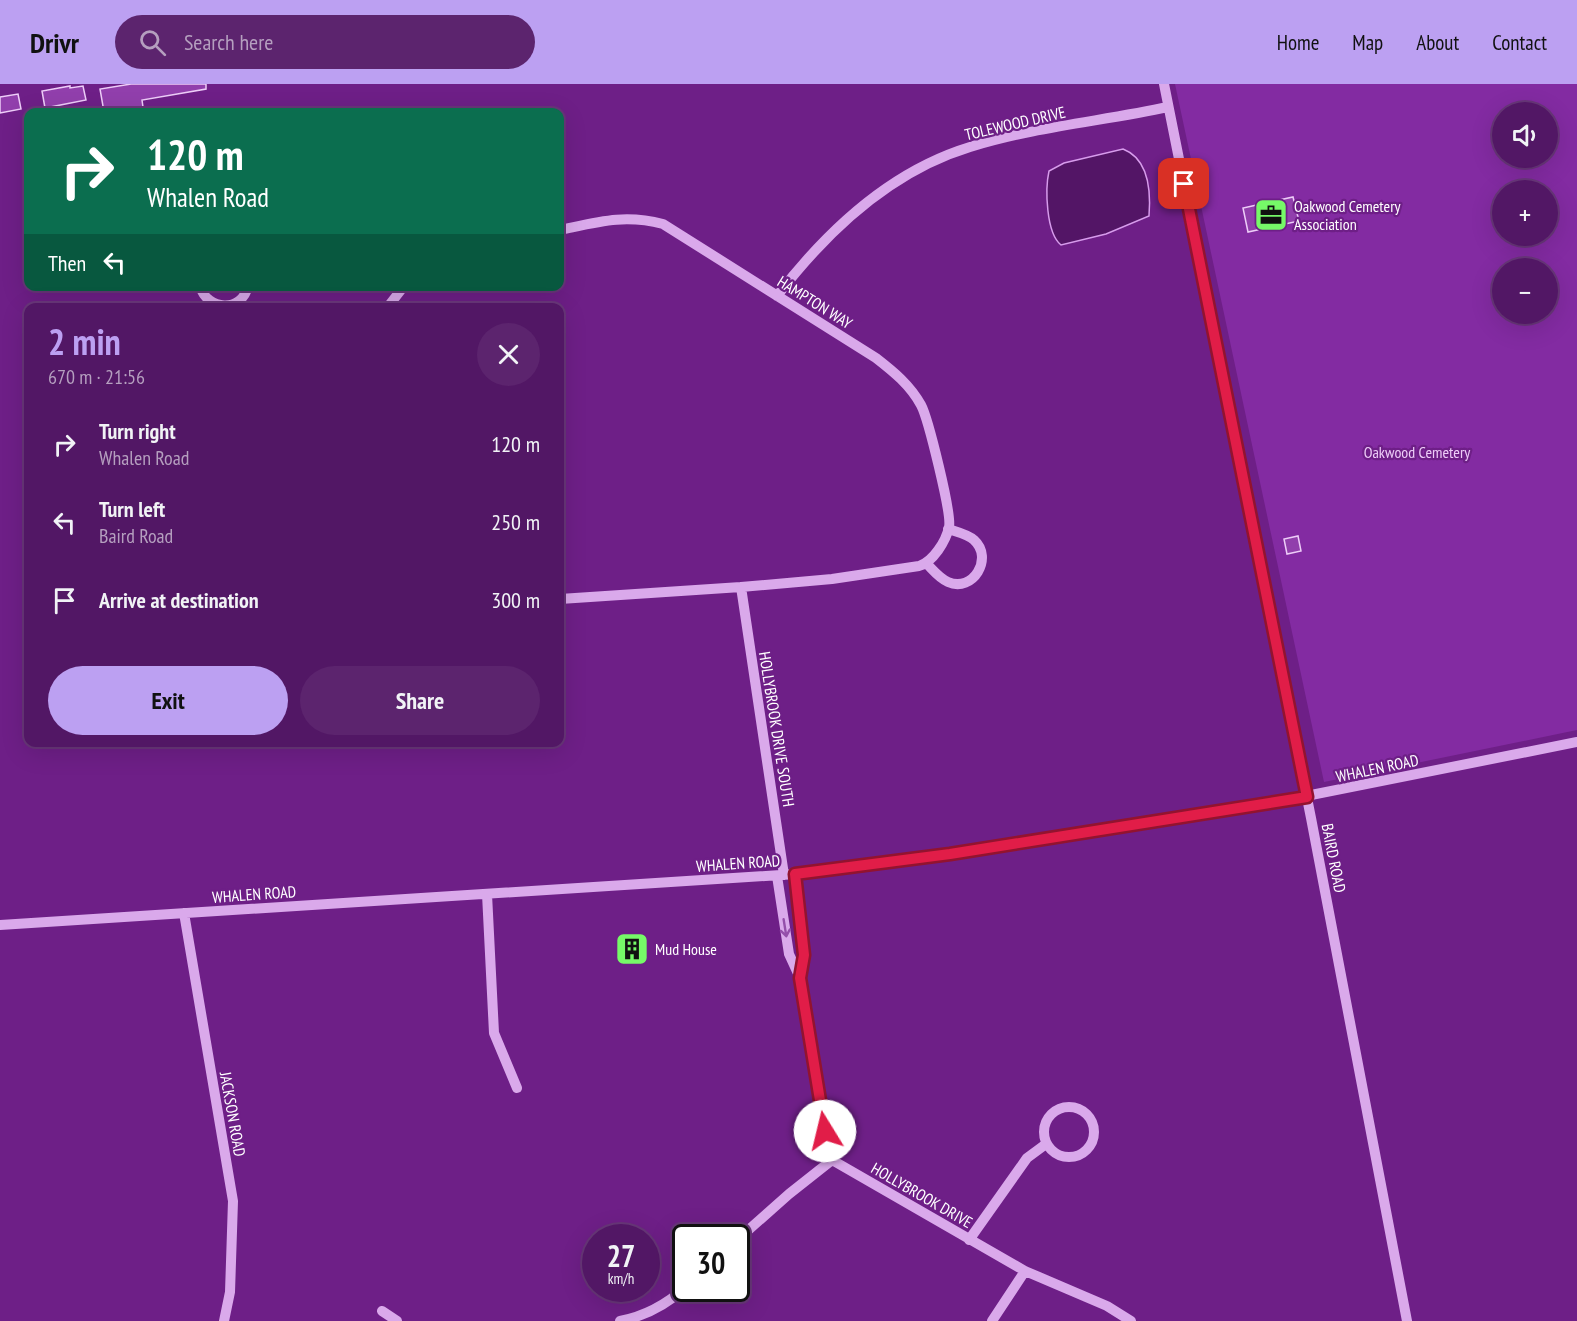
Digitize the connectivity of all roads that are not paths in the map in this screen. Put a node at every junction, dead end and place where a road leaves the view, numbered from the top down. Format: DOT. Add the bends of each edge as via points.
graph roads {
  1 [pos="1164,84"];
  2 [pos="1168,107"];
  3 [pos="564,229"];
  4 [pos="202,291"];
  5 [pos="400,291"];
  6 [pos="777,296"];
  7 [pos="212,303"];
  8 [pos="391,303"];
  9 [pos="948,530"];
  10 [pos="927,564"];
  11 [pos="741,588"];
  12 [pos="564,599"];
  13 [pos="1577,742"];
  14 [pos="1307,797"];
  15 [pos="795,874"];
  16 [pos="780,875"];
  17 [pos="487,894"];
  18 [pos="184,913"];
  19 [pos="0,925"];
  20 [pos="800,978"];
  21 [pos="518,1088"];
  22 [pos="1046,1144"];
  23 [pos="832,1160"];
  24 [pos="750,1229"];
  25 [pos="969,1240"];
  26 [pos="1025,1272"];
  27 [pos="672,1298"];
  28 [pos="382,1311"];
  29 [pos="635,1320"];
  30 [pos="224,1321"];
  31 [pos="397,1321"];
  32 [pos="620,1321"];
  33 [pos="992,1321"];
  34 [pos="1131,1321"];
  35 [pos="1407,1321"];
  1 -- 2 [label="street, BAIRD ROAD"];
  2 -- 6 [label="street, TOLEWOOD DRIVE" via="1009,137 934,161 859,210 820,243"];
  2 -- 14 [label="street, BAIRD ROAD"];
  3 -- 6 [label="street, HAMPTON WAY" via="624,218 663,224"];
  4 -- 7 [label="street"];
  5 -- 8 [label="street"];
  6 -- 9 [label="street, HAMPTON WAY" via="876,358 913,391 930,429"];
  9 -- 10 [label="street"];
  9 -- 10 [label="street" via="968,536 979,546 982,561 977,575 956,584 941,578"];
  10 -- 11 [label="street"];
  11 -- 12 [label="street"];
  11 -- 16 [label="street, HOLLYBROOK DRIVE SOUTH"];
  13 -- 14 [label="street, WHALEN ROAD"];
  14 -- 15 [label="street, WHALEN ROAD" via="950,854"];
  14 -- 35 [label="street, BAIRD ROAD"];
  15 -- 16 [label="street, WHALEN ROAD"];
  15 -- 20 [label="street" via="804,955"];
  16 -- 17 [label="street, WHALEN ROAD"];
  16 -- 20 [label="street, one-way" via="789,954"];
  17 -- 18 [label="street, WHALEN ROAD"];
  17 -- 21 [label="street" via="494,1033"];
  18 -- 19 [label="street, WHALEN ROAD"];
  18 -- 30 [label="street, JACKSON ROAD" via="233,1201 230,1292"];
  20 -- 23 [label="street"];
  22 -- 22 [label="street" via="1059,1156 1076,1157 1090,1147 1094,1138 1092,1122 1073,1107 1058,1110 1046,1121"];
  22 -- 25 [label="street" via="1027,1158"];
  23 -- 24 [label="street"];
  23 -- 25 [label="street, HOLLYBROOK DRIVE"];
  25 -- 26 [label="street, HOLLYBROOK DRIVE"];
  26 -- 33 [label="street"];
  26 -- 34 [label="street, HOLLYBROOK DRIVE" via="1107,1306"];
  27 -- 29 [label="street"];
  28 -- 31 [label="street"];
  29 -- 32 [label="street"];
}
